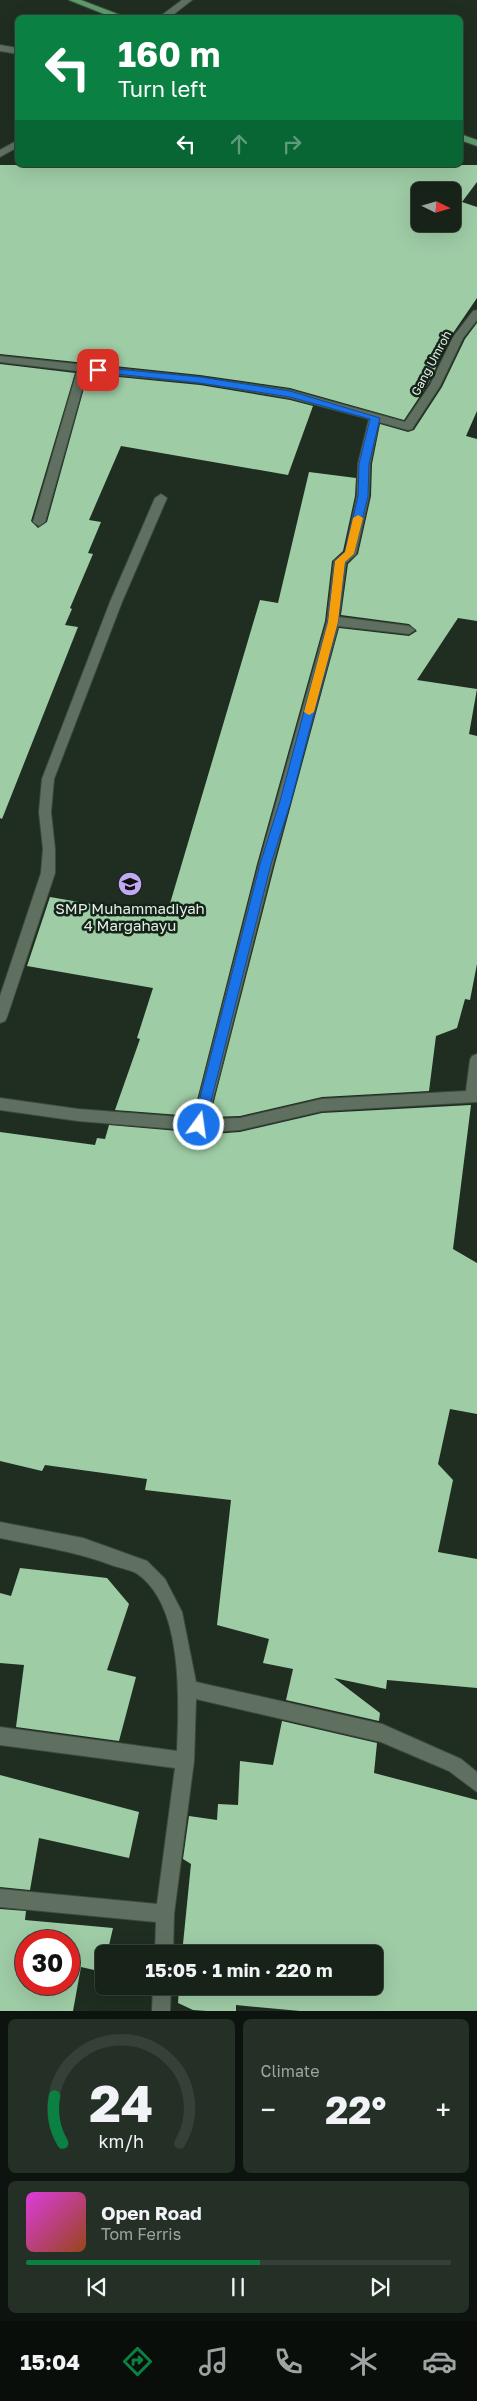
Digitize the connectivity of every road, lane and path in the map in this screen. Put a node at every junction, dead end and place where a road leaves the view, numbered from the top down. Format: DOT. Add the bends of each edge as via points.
graph roads {
  1 [pos="72,0"];
  2 [pos="188,0"];
  3 [pos="115,15"];
  4 [pos="166,15"];
  5 [pos="0,48"];
  6 [pos="15,50"];
  7 [pos="463,138"];
  8 [pos="477,143"];
  9 [pos="15,144"];
  10 [pos="0,154"];
  11 [pos="477,312"];
  12 [pos="0,359"];
  13 [pos="82,368"];
  14 [pos="375,418"];
  15 [pos="161,498"];
  16 [pos="39,522"];
  17 [pos="333,622"];
  18 [pos="409,630"];
  19 [pos="0,1017"];
  20 [pos="477,1060"];
  21 [pos="475,1096"];
  22 [pos="0,1104"];
  23 [pos="199,1125"];
  24 [pos="0,1530"];
  25 [pos="188,1689"];
  26 [pos="0,1736"];
  27 [pos="185,1761"];
  28 [pos="477,1783"];
  29 [pos="0,1898"];
  30 [pos="165,1914"];
  31 [pos="164,1945"];
  32 [pos="162,1995"];
  33 [pos="161,2011"];
  1 -- 3 [label="main road"];
  2 -- 4 [label="street"];
  5 -- 6 [label="street"];
  7 -- 8 [label="main road"];
  9 -- 10 [label="street"];
  11 -- 14 [label="street, Gang Umroh" via="458,337 435,386 408,426"];
  12 -- 13 [label="street"];
  13 -- 14 [label="street" via="200,380 290,394"];
  13 -- 16 [label="street"];
  14 -- 17 [label="street" via="364,464 363,496 350,554 340,561"];
  15 -- 19 [label="street" via="116,602 48,779 45,812 48,873"];
  17 -- 18 [label="street"];
  17 -- 23 [label="street"];
  20 -- 21 [label="street"];
  21 -- 23 [label="street" via="338,1104 240,1124"];
  22 -- 23 [label="street" via="78,1115"];
  24 -- 25 [label="street" via="83,1546 141,1567 159,1585 174,1612"];
  25 -- 27 [label="street"];
  25 -- 28 [label="street" via="382,1733 455,1765"];
  26 -- 27 [label="street"];
  27 -- 30 [label="street"];
  29 -- 30 [label="street"];
  30 -- 31 [label="street"];
  32 -- 33 [label="street"];
}
